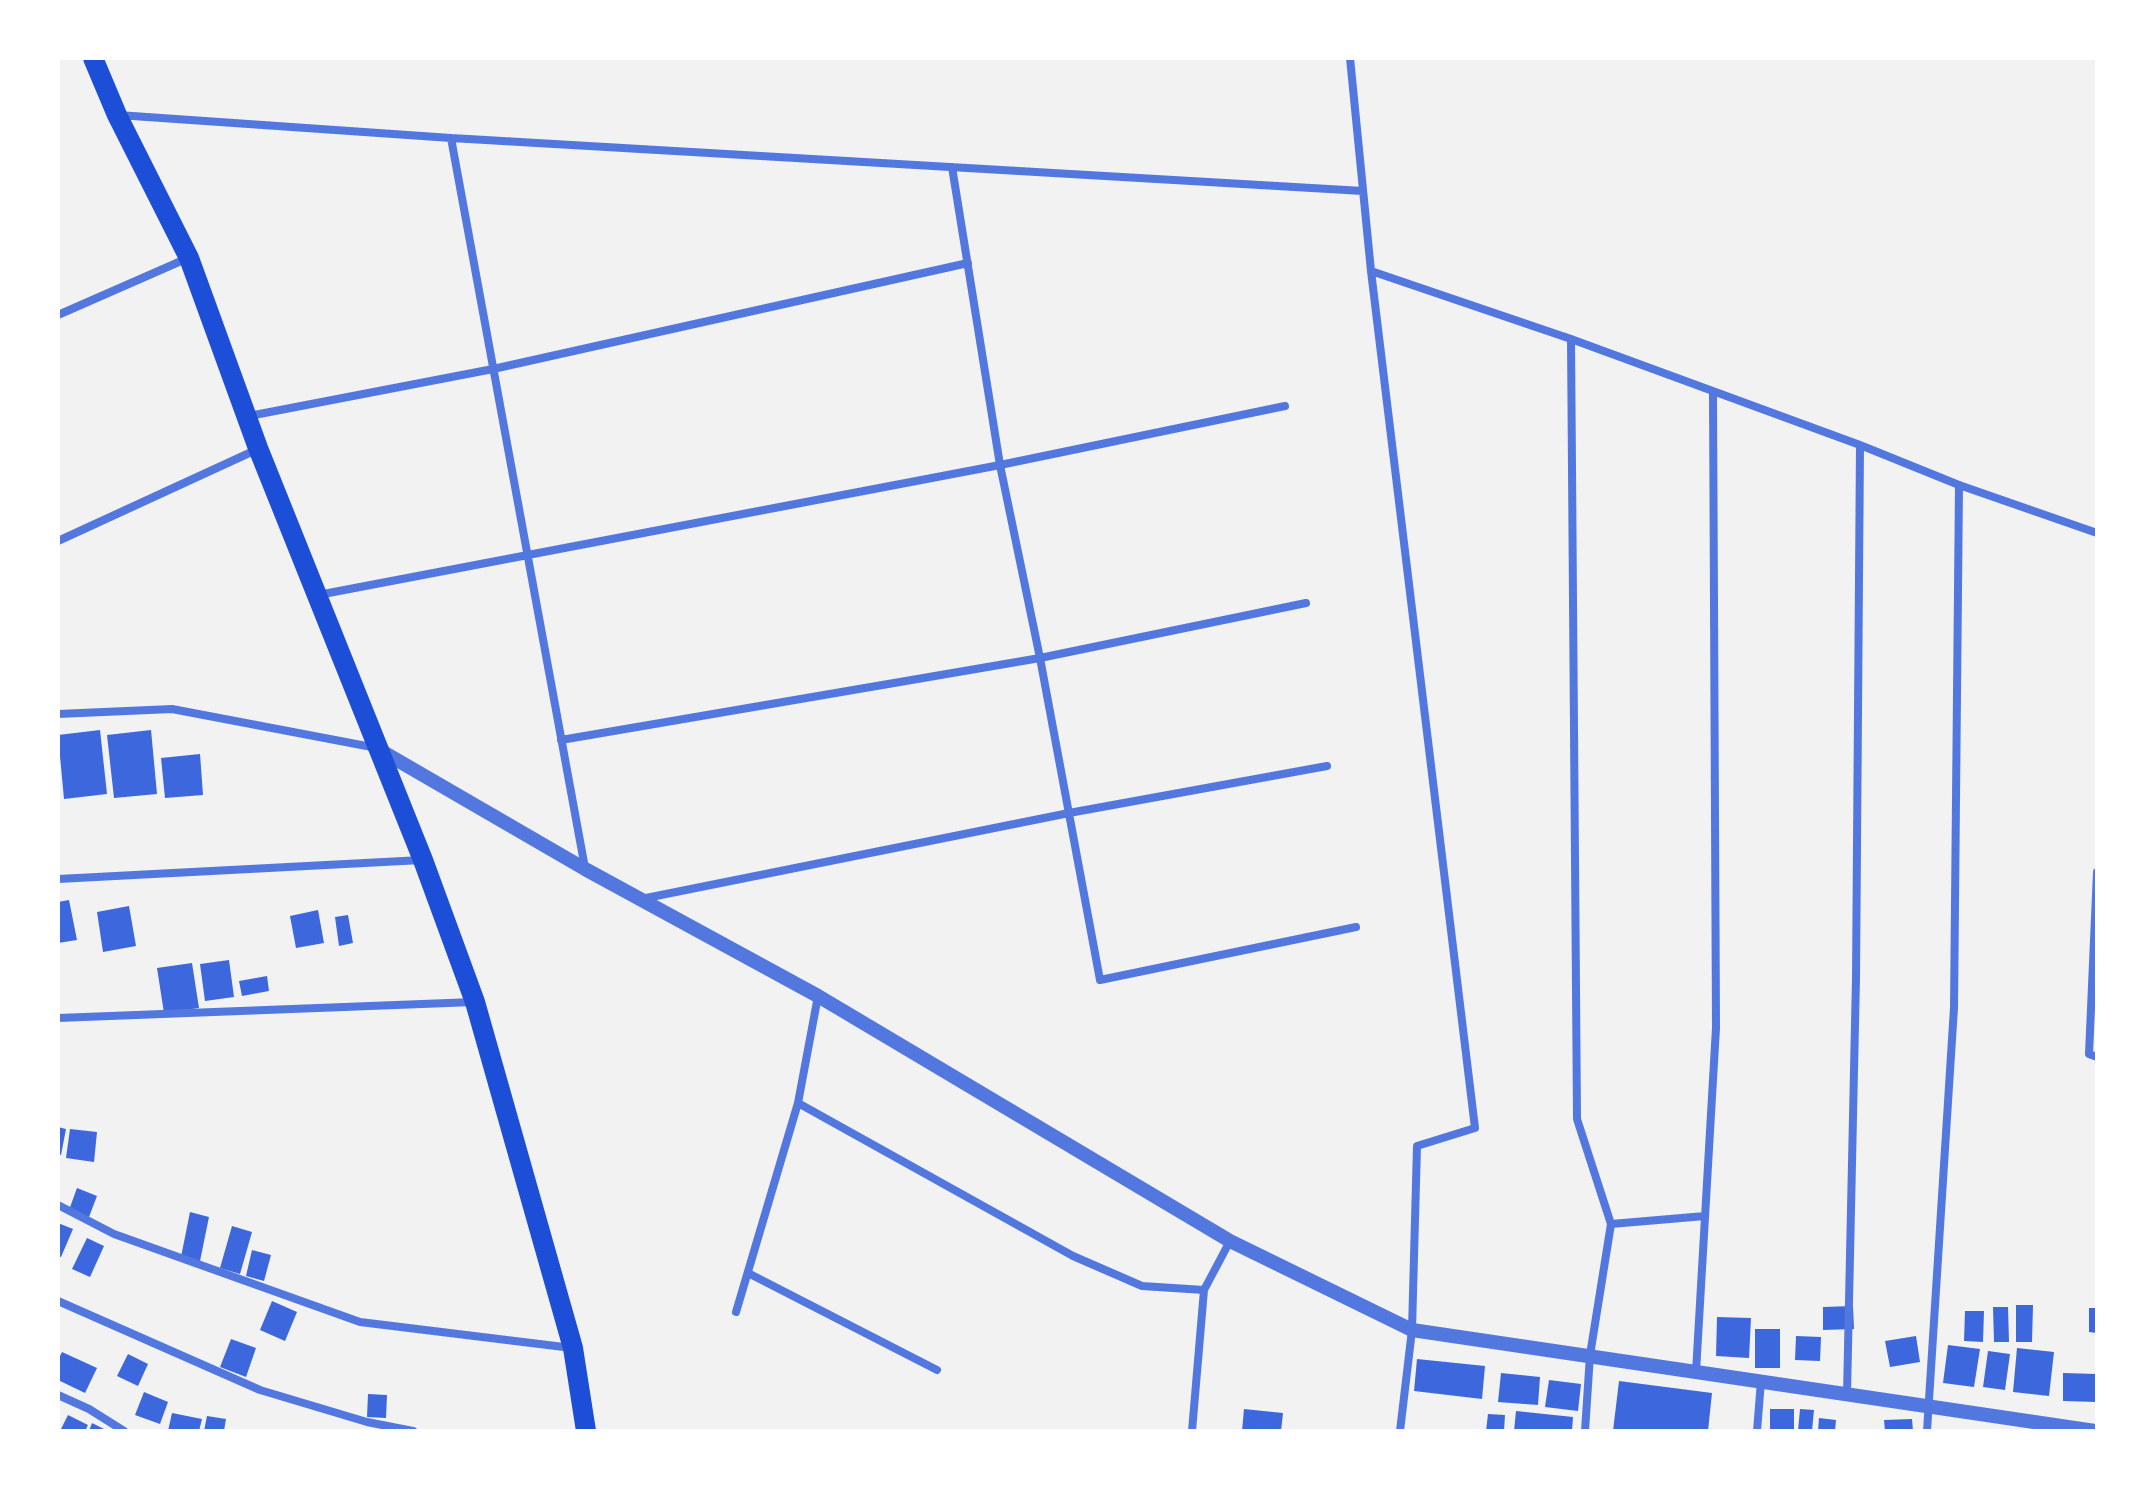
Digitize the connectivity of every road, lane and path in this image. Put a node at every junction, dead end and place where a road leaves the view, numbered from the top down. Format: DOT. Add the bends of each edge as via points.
graph roads {
  1 [pos="93,58"];
  2 [pos="1350,58"];
  3 [pos="117,115"];
  4 [pos="451,138"];
  5 [pos="952,167"];
  6 [pos="1363,191"];
  7 [pos="189,258"];
  8 [pos="968,263"];
  9 [pos="1371,271"];
  10 [pos="58,315"];
  11 [pos="1571,339"];
  12 [pos="493,369"];
  13 [pos="1713,392"];
  14 [pos="1285,406"];
  15 [pos="247,417"];
  16 [pos="1860,445"];
  17 [pos="258,448"];
  18 [pos="1000,465"];
  19 [pos="1959,485"];
  20 [pos="2097,533"];
  21 [pos="58,541"];
  22 [pos="527,555"];
  23 [pos="317,596"];
  24 [pos="1306,603"];
  25 [pos="1040,658"];
  26 [pos="58,714"];
  27 [pos="561,740"];
  28 [pos="378,749"];
  29 [pos="1327,766"];
  30 [pos="1069,813"];
  31 [pos="423,860"];
  32 [pos="585,869"];
  33 [pos="2097,872"];
  34 [pos="58,879"];
  35 [pos="640,899"];
  36 [pos="1356,927"];
  37 [pos="818,996"];
  38 [pos="475,1002"];
  39 [pos="58,1018"];
  40 [pos="2097,1057"];
  41 [pos="798,1103"];
  42 [pos="58,1205"];
  43 [pos="1705,1216"];
  44 [pos="1611,1224"];
  45 [pos="1230,1241"];
  46 [pos="748,1273"];
  47 [pos="1204,1290"];
  48 [pos="58,1301"];
  49 [pos="736,1312"];
  50 [pos="1412,1330"];
  51 [pos="573,1348"];
  52 [pos="1590,1355"];
  53 [pos="937,1370"];
  54 [pos="1696,1372"];
  55 [pos="1761,1381"];
  56 [pos="1847,1394"];
  57 [pos="58,1395"];
  58 [pos="1927,1407"];
  59 [pos="2089,1430"];
  60 [pos="124,1431"];
  61 [pos="413,1431"];
  62 [pos="586,1431"];
  63 [pos="1192,1431"];
  64 [pos="1400,1431"];
  65 [pos="1585,1431"];
  66 [pos="1757,1431"];
  67 [pos="1927,1431"];
  1 -- 3 [label="main road"];
  2 -- 6 [label="street"];
  3 -- 4 [label="street"];
  3 -- 7 [label="main road"];
  4 -- 5 [label="street"];
  4 -- 12 [label="street"];
  5 -- 6 [label="street"];
  5 -- 8 [label="street"];
  6 -- 9 [label="street"];
  7 -- 10 [label="street"];
  7 -- 15 [label="main road"];
  8 -- 12 [label="street"];
  8 -- 18 [label="street"];
  9 -- 11 [label="street"];
  9 -- 50 [label="street" via="1475,1128 1417,1146"];
  11 -- 13 [label="street"];
  11 -- 44 [label="street" via="1577,1119"];
  12 -- 15 [label="street"];
  12 -- 22 [label="street"];
  13 -- 16 [label="street"];
  13 -- 43 [label="street" via="1716,1028"];
  14 -- 18 [label="street"];
  15 -- 17 [label="main road"];
  16 -- 19 [label="street"];
  16 -- 56 [label="street"];
  17 -- 21 [label="street"];
  17 -- 23 [label="main road"];
  18 -- 22 [label="street"];
  18 -- 25 [label="street"];
  19 -- 20 [label="street"];
  19 -- 58 [label="street" via="1954,1008"];
  22 -- 23 [label="street"];
  22 -- 27 [label="street"];
  23 -- 28 [label="main road"];
  24 -- 25 [label="street"];
  25 -- 27 [label="street"];
  25 -- 30 [label="street"];
  26 -- 28 [label="street" via="172,709"];
  27 -- 32 [label="street"];
  28 -- 31 [label="main road"];
  28 -- 32 [label="street"];
  29 -- 30 [label="street"];
  30 -- 35 [label="street"];
  30 -- 36 [label="street" via="1100,980"];
  31 -- 34 [label="street"];
  31 -- 38 [label="main road"];
  32 -- 35 [label="street"];
  33 -- 40 [label="street" via="2089,1054"];
  35 -- 37 [label="street"];
  37 -- 41 [label="street"];
  37 -- 45 [label="street"];
  38 -- 39 [label="street"];
  38 -- 51 [label="main road"];
  41 -- 46 [label="street"];
  41 -- 47 [label="street" via="1073,1256 1142,1286"];
  42 -- 51 [label="street" via="114,1234 360,1322"];
  43 -- 44 [label="street"];
  43 -- 54 [label="street"];
  44 -- 52 [label="street"];
  45 -- 47 [label="street"];
  45 -- 50 [label="street"];
  46 -- 49 [label="street"];
  46 -- 53 [label="street"];
  47 -- 63 [label="street"];
  48 -- 61 [label="street" via="260,1390"];
  50 -- 52 [label="street"];
  50 -- 64 [label="street"];
  51 -- 62 [label="main road"];
  52 -- 54 [label="street"];
  52 -- 65 [label="street"];
  54 -- 55 [label="street"];
  55 -- 56 [label="street"];
  55 -- 66 [label="street"];
  56 -- 58 [label="street"];
  57 -- 60 [label="street"];
  58 -- 59 [label="street"];
  58 -- 67 [label="street"];
}
